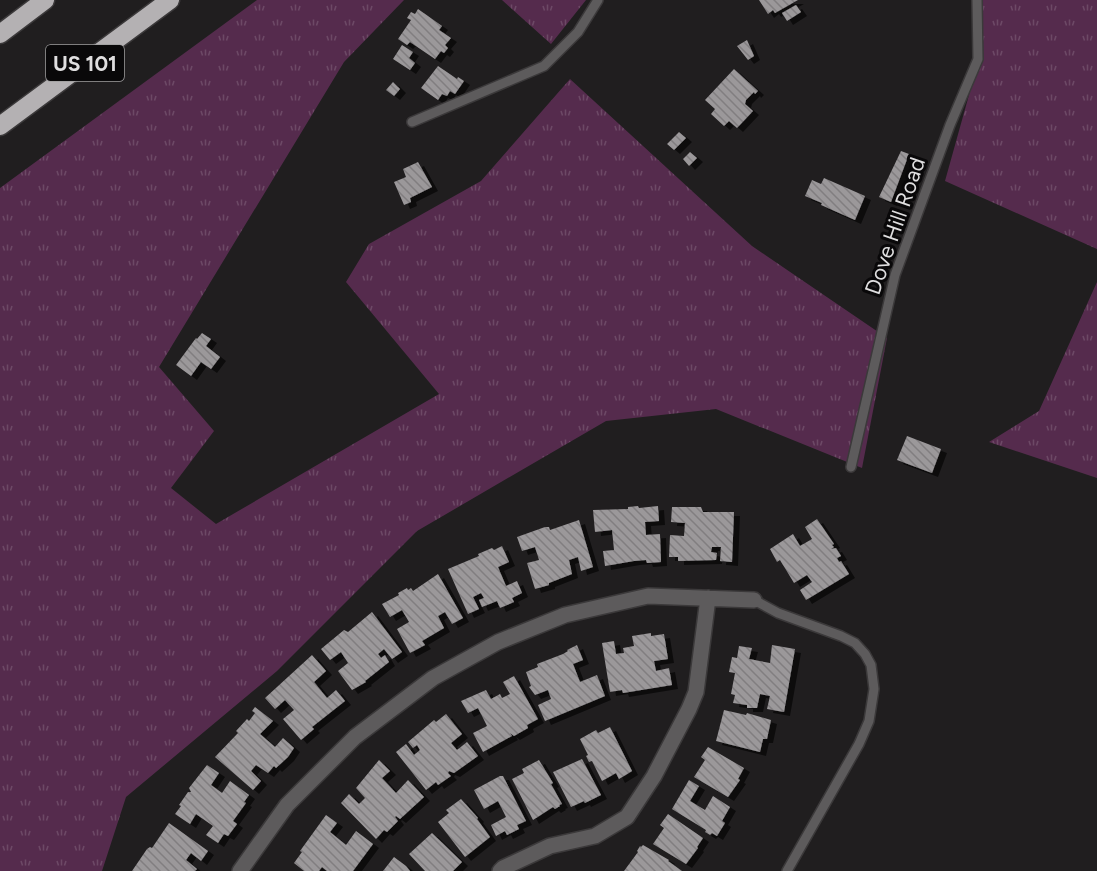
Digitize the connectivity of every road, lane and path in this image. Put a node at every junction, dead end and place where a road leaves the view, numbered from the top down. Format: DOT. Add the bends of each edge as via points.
graph roads {
  1 [pos="45,0"];
  2 [pos="170,0"];
  3 [pos="598,0"];
  4 [pos="977,0"];
  5 [pos="0,34"];
  6 [pos="412,122"];
  7 [pos="0,126"];
  8 [pos="851,467"];
  9 [pos="708,598"];
  10 [pos="754,600"];
  11 [pos="240,871"];
  12 [pos="500,871"];
  13 [pos="787,871"];
  1 -- 5 [label="highway"];
  2 -- 7 [label="highway, US 101"];
  3 -- 6 [label="lane" via="578,32 544,66"];
  4 -- 8 [label="lane, Dove Hill Road" via="978,59 895,275"];
  9 -- 10 [label="street"];
  9 -- 11 [label="street" via="648,596 565,615 498,642 432,678 355,737 304,788"];
  9 -- 12 [label="street" via="696,692 654,776 627,817 595,836 550,846"];
  10 -- 13 [label="lane" via="848,640 865,654 871,666 869,721"];
}
